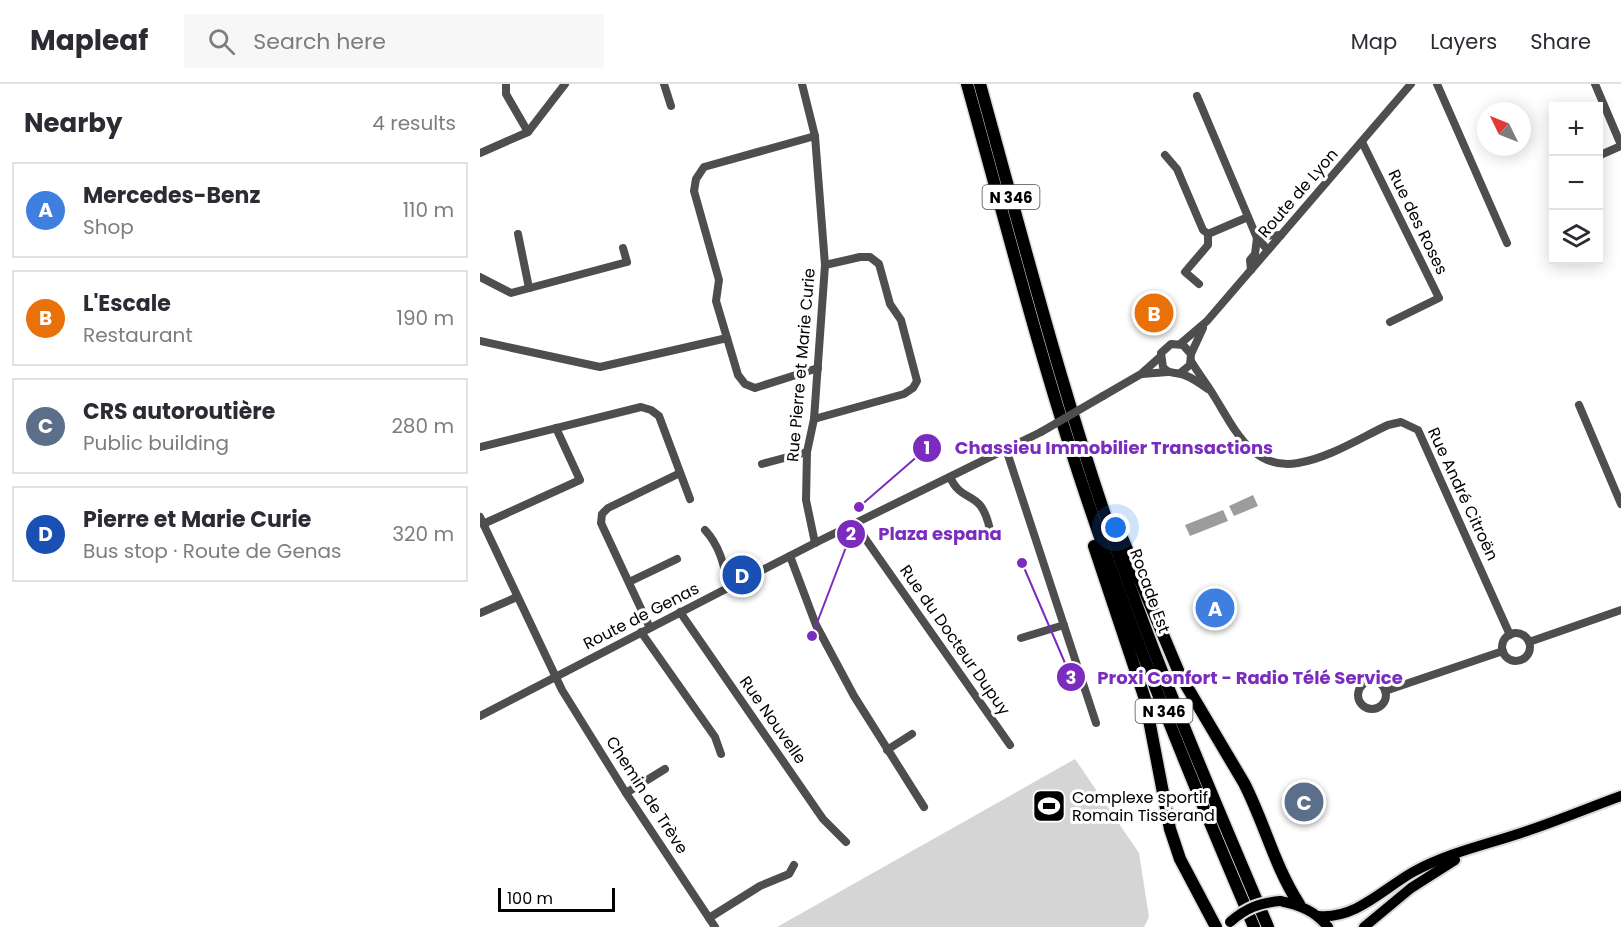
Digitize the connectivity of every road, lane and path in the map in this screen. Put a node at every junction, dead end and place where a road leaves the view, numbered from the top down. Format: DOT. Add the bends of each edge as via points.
graph roads {
  1 [pos="506,84"];
  2 [pos="565,84"];
  3 [pos="664,84"];
  4 [pos="802,84"];
  5 [pos="967,84"];
  6 [pos="980,84"];
  7 [pos="1411,84"];
  8 [pos="1437,84"];
  9 [pos="1595,84"];
  10 [pos="1197,96"];
  11 [pos="671,106"];
  12 [pos="528,132"];
  13 [pos="815,136"];
  14 [pos="1362,142"];
  15 [pos="1621,146"];
  16 [pos="480,153"];
  17 [pos="1165,154"];
  18 [pos="1603,154"];
  19 [pos="1248,217"];
  20 [pos="518,234"];
  21 [pos="1208,234"];
  22 [pos="1256,235"];
  23 [pos="1281,235"];
  24 [pos="1507,243"];
  25 [pos="623,248"];
  26 [pos="1268,250"];
  27 [pos="825,265"];
  28 [pos="1251,270"];
  29 [pos="480,277"];
  30 [pos="1199,284"];
  31 [pos="529,288"];
  32 [pos="1207,321"];
  33 [pos="1390,322"];
  34 [pos="727,338"];
  35 [pos="480,341"];
  36 [pos="1180,344"];
  37 [pos="1160,357"];
  38 [pos="1191,358"];
  39 [pos="818,368"];
  40 [pos="1168,372"];
  41 [pos="1180,373"];
  42 [pos="1141,374"];
  43 [pos="1212,392"];
  44 [pos="1579,405"];
  45 [pos="814,419"];
  46 [pos="556,428"];
  47 [pos="480,447"];
  48 [pos="1006,449"];
  49 [pos="807,452"];
  50 [pos="762,464"];
  51 [pos="1090,467"];
  52 [pos="680,473"];
  53 [pos="950,477"];
  54 [pos="1084,491"];
  55 [pos="690,499"];
  56 [pos="1621,504"];
  57 [pos="482,520"];
  58 [pos="855,524"];
  59 [pos="705,530"];
  60 [pos="990,530"];
  61 [pos="815,543"];
  62 [pos="790,556"];
  63 [pos="676,560"];
  64 [pos="628,582"];
  65 [pos="729,587"];
  66 [pos="517,597"];
  67 [pos="1621,610"];
  68 [pos="680,612"];
  69 [pos="480,613"];
  70 [pos="1064,625"];
  71 [pos="650,628"];
  72 [pos="641,632"];
  73 [pos="1510,635"];
  74 [pos="1022,638"];
  75 [pos="1529,642"];
  76 [pos="1503,651"];
  77 [pos="555,677"];
  78 [pos="1385,691"];
  79 [pos="480,716"];
  80 [pos="1096,723"];
  81 [pos="912,734"];
  82 [pos="1010,745"];
  83 [pos="887,750"];
  84 [pos="721,754"];
  85 [pos="665,769"];
  86 [pos="626,793"];
  87 [pos="1621,796"];
  88 [pos="924,807"];
  89 [pos="846,842"];
  90 [pos="1487,844"];
  91 [pos="794,864"];
  92 [pos="1299,904"];
  93 [pos="1319,916"];
  94 [pos="709,918"];
  95 [pos="1228,924"];
  96 [pos="715,927"];
  97 [pos="1216,927"];
  98 [pos="1254,927"];
  99 [pos="1268,927"];
  100 [pos="1328,927"];
  101 [pos="1364,927"];
  1 -- 12 [label="street" via="506,94"];
  2 -- 12 [label="street"];
  3 -- 11 [label="street"];
  4 -- 13 [label="street, Rue Pierre et Marie Curie"];
  5 -- 54 [label="highway, Rocade Est / N 346"];
  6 -- 51 [label="highway, Rocade Est / N 346"];
  7 -- 14 [label="street, Route de Lyon"];
  8 -- 24 [label="street"];
  9 -- 15 [label="street"];
  10 -- 19 [label="street"];
  12 -- 16 [label="street"];
  13 -- 27 [label="street, Rue Pierre et Marie Curie"];
  13 -- 34 [label="street" via="704,167 696,179 694,191 719,280 716,301"];
  14 -- 23 [label="street, Route de Lyon"];
  14 -- 33 [label="street, Rue des Roses" via="1439,298"];
  15 -- 18 [label="street"];
  17 -- 21 [label="street" via="1174,163"];
  19 -- 21 [label="street"];
  19 -- 22 [label="street"];
  20 -- 31 [label="street"];
  21 -- 30 [label="street" via="1208,245 1185,272"];
  22 -- 23 [label="street"];
  22 -- 26 [label="street"];
  22 -- 28 [label="street"];
  23 -- 26 [label="street, Route de Lyon"];
  25 -- 31 [label="street" via="627,262"];
  26 -- 28 [label="street, Route de Lyon"];
  27 -- 39 [label="street, Rue Pierre et Marie Curie"];
  27 -- 45 [label="street" via="860,257 870,257 879,264 891,304 902,320 917,381 904,394"];
  28 -- 32 [label="street, Route de Lyon"];
  29 -- 31 [label="street" via="511,293"];
  32 -- 36 [label="street, Route de Lyon"];
  32 -- 38 [label="street, Route de Lyon"];
  34 -- 35 [label="street" via="600,367"];
  34 -- 39 [label="street" via="738,375 755,388"];
  36 -- 37 [label="street" via="1167,346"];
  36 -- 38 [label="street" via="1187,348"];
  37 -- 40 [label="street"];
  37 -- 42 [label="street"];
  38 -- 41 [label="street" via="1188,368"];
  38 -- 43 [label="street, Rue André Citroën"];
  39 -- 45 [label="street, Rue Pierre et Marie Curie"];
  40 -- 41 [label="street"];
  40 -- 42 [label="street"];
  41 -- 43 [label="street"];
  42 -- 48 [label="street, bridge"];
  43 -- 73 [label="street, Rue André Citroën" via="1245,445 1258,455 1282,463 1314,459 1388,425 1401,422 1418,430"];
  44 -- 56 [label="street"];
  45 -- 49 [label="street, Rue Pierre et Marie Curie"];
  46 -- 47 [label="street"];
  46 -- 52 [label="street" via="641,407 651,410 663,425"];
  46 -- 57 [label="street" via="580,480"];
  48 -- 53 [label="street, Route de Genas"];
  48 -- 70 [label="street"];
  49 -- 50 [label="street"];
  49 -- 61 [label="street, Rue Pierre et Marie Curie" via="806,500"];
  51 -- 92 [label="highway" via="1099,476 1171,657 1255,803 1280,873"];
  51 -- 99 [label="highway, Rocade Est / N 346" via="1154,652"];
  52 -- 55 [label="street"];
  52 -- 64 [label="street" via="602,514 601,523"];
  53 -- 58 [label="street, Route de Genas"];
  53 -- 60 [label="street" via="956,489 978,500 987,514"];
  54 -- 97 [label="highway" via="1080,500 1145,699 1170,829 1180,859"];
  54 -- 98 [label="highway, Rocade Est / N 346" via="1147,668"];
  57 -- 66 [label="street, Chemin de Trève"];
  58 -- 61 [label="street, Route de Genas"];
  58 -- 82 [label="street, Rue du Docteur Dupuy"];
  59 -- 65 [label="street" via="722,556"];
  61 -- 62 [label="street, Route de Genas"];
  62 -- 65 [label="street, Route de Genas"];
  62 -- 83 [label="street" via="816,625"];
  63 -- 64 [label="street"];
  64 -- 71 [label="street"];
  65 -- 68 [label="street, Route de Genas"];
  66 -- 69 [label="street"];
  66 -- 77 [label="street, Chemin de Trève"];
  67 -- 75 [label="street"];
  68 -- 71 [label="street, Route de Genas"];
  68 -- 89 [label="street, Rue Nouvelle" via="823,819"];
  70 -- 74 [label="street"];
  70 -- 80 [label="street"];
  71 -- 72 [label="street, Route de Genas"];
  72 -- 77 [label="street, Route de Genas"];
  72 -- 84 [label="street" via="715,737"];
  73 -- 75 [label="street" via="1519,634"];
  73 -- 76 [label="street" via="1504,640"];
  75 -- 76 [label="street" via="1528,654 1520,661 1510,660"];
  76 -- 78 [label="street"];
  77 -- 79 [label="street, Route de Genas"];
  77 -- 86 [label="street, Chemin de Trève"];
  81 -- 83 [label="street"];
  83 -- 88 [label="street"];
  85 -- 86 [label="street"];
  86 -- 94 [label="street, Chemin de Trève"];
  87 -- 90 [label="main road"];
  90 -- 93 [label="main road" via="1456,852 1342,914"];
  90 -- 101 [label="main road" via="1428,877"];
  91 -- 94 [label="street" via="789,874 760,886"];
  92 -- 93 [label="main road"];
  92 -- 95 [label="main road, bridge" via="1262,902 1244,910"];
  93 -- 100 [label="main road"];
  94 -- 96 [label="street, Chemin de Trève"];
}
